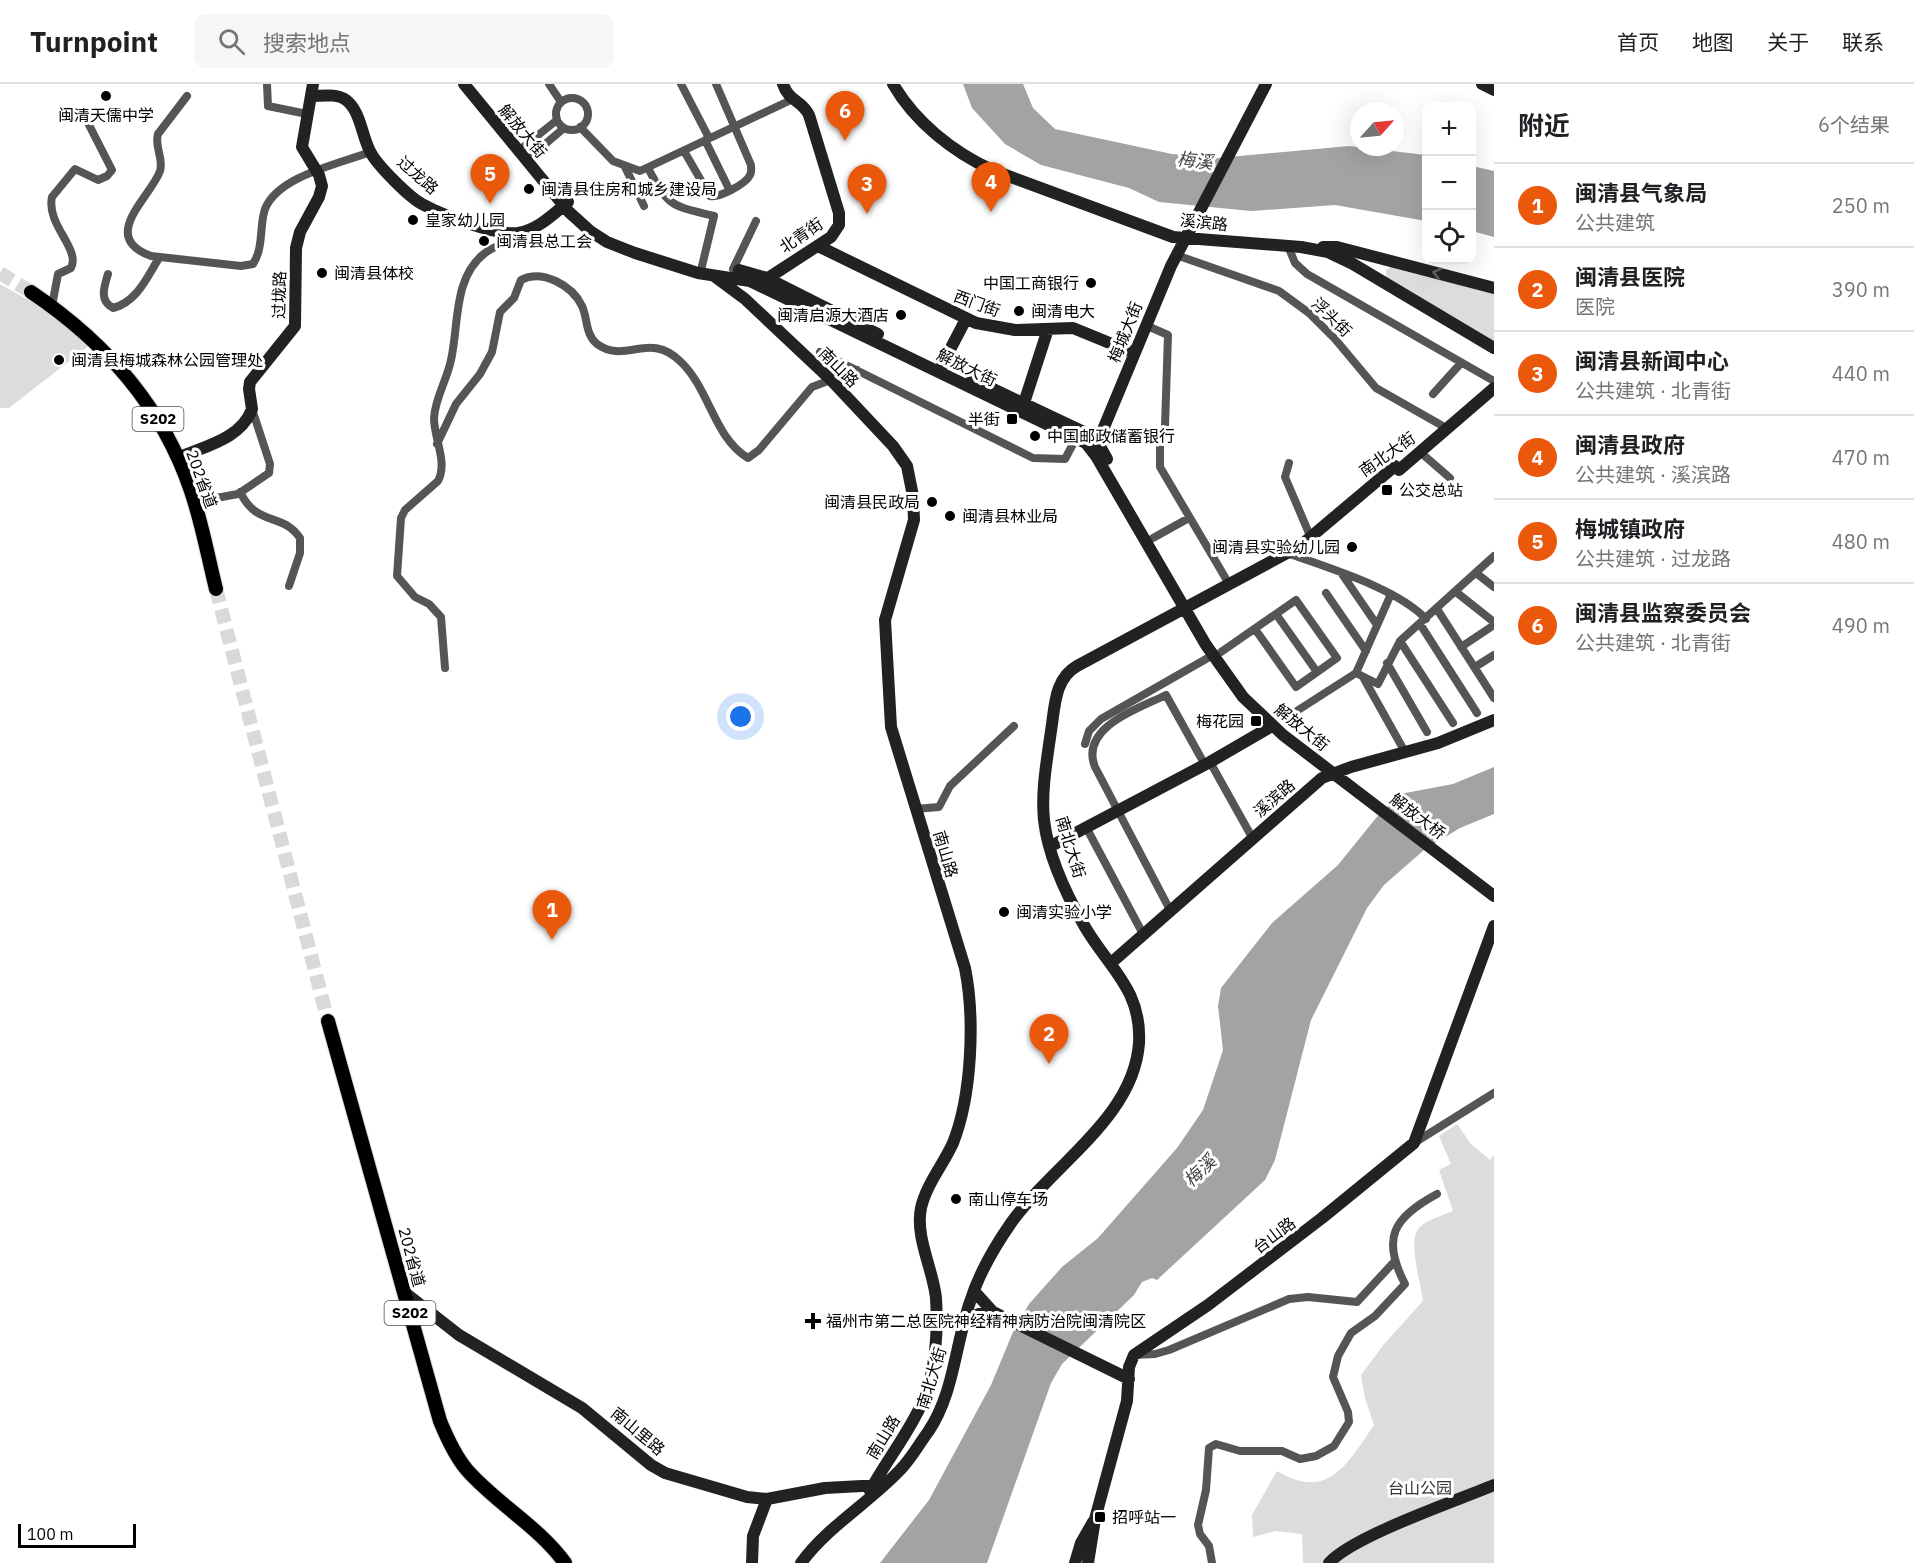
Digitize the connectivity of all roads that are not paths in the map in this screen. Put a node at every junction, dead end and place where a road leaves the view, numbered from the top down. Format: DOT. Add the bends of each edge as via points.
graph roads {
  1 [pos="267,84"];
  2 [pos="464,84"];
  3 [pos="473,84"];
  4 [pos="549,84"];
  5 [pos="681,84"];
  6 [pos="716,84"];
  7 [pos="783,84"];
  8 [pos="893,84"];
  9 [pos="1482,84"];
  10 [pos="1264,88"];
  11 [pos="312,90"];
  12 [pos="1494,90"];
  13 [pos="187,96"];
  14 [pos="791,100"];
  15 [pos="561,102"];
  16 [pos="307,114"];
  17 [pos="557,120"];
  18 [pos="87,122"];
  19 [pos="734,125"];
  20 [pos="564,128"];
  21 [pos="580,128"];
  22 [pos="707,139"];
  23 [pos="684,151"];
  24 [pos="370,152"];
  25 [pos="526,152"];
  26 [pos="625,167"];
  27 [pos="648,168"];
  28 [pos="317,172"];
  29 [pos="729,189"];
  30 [pos="566,203"];
  31 [pos="644,206"];
  32 [pos="756,221"];
  33 [pos="540,225"];
  34 [pos="1188,234"];
  35 [pos="818,246"];
  36 [pos="1295,246"];
  37 [pos="1176,255"];
  38 [pos="159,258"];
  39 [pos="702,266"];
  40 [pos="733,269"];
  41 [pos="108,274"];
  42 [pos="714,276"];
  43 [pos="763,281"];
  44 [pos="1494,288"];
  45 [pos="31,292"];
  46 [pos="745,299"];
  47 [pos="52,306"];
  48 [pos="966,319"];
  49 [pos="1145,325"];
  50 [pos="1048,329"];
  51 [pos="1494,348"];
  52 [pos="820,352"];
  53 [pos="1134,353"];
  54 [pos="1461,363"];
  55 [pos="942,365"];
  56 [pos="857,370"];
  57 [pos="830,380"];
  58 [pos="1494,381"];
  59 [pos="1494,388"];
  60 [pos="1434,394"];
  61 [pos="1024,402"];
  62 [pos="252,409"];
  63 [pos="1448,429"];
  64 [pos="437,444"];
  65 [pos="1073,444"];
  66 [pos="1093,444"];
  67 [pos="1420,452"];
  68 [pos="178,458"];
  69 [pos="1289,463"];
  70 [pos="1450,478"];
  71 [pos="240,492"];
  72 [pos="194,502"];
  73 [pos="1189,518"];
  74 [pos="1153,538"];
  75 [pos="1311,538"];
  76 [pos="1287,553"];
  77 [pos="1493,559"];
  78 [pos="1476,573"];
  79 [pos="1342,574"];
  80 [pos="1229,584"];
  81 [pos="290,586"];
  82 [pos="1494,587"];
  83 [pos="216,589"];
  84 [pos="1456,592"];
  85 [pos="1326,593"];
  86 [pos="1391,594"];
  87 [pos="1188,606"];
  88 [pos="1437,609"];
  89 [pos="1276,614"];
  90 [pos="1423,622"];
  91 [pos="1494,624"];
  92 [pos="1377,625"];
  93 [pos="1255,628"];
  94 [pos="1400,641"];
  95 [pos="1461,646"];
  96 [pos="1366,651"];
  97 [pos="1217,654"];
  98 [pos="1494,655"];
  99 [pos="1387,663"];
  100 [pos="445,668"];
  101 [pos="1475,668"];
  102 [pos="1317,672"];
  103 [pos="1360,675"];
  104 [pos="1493,693"];
  105 [pos="1292,714"];
  106 [pos="1477,714"];
  107 [pos="1494,720"];
  108 [pos="1453,723"];
  109 [pos="1014,726"];
  110 [pos="1272,726"];
  111 [pos="1427,732"];
  112 [pos="1085,744"];
  113 [pos="1405,752"];
  114 [pos="1207,763"];
  115 [pos="1337,772"];
  116 [pos="1366,794"];
  117 [pos="915,810"];
  118 [pos="1118,811"];
  119 [pos="1086,827"];
  120 [pos="1253,839"];
  121 [pos="1051,846"];
  122 [pos="1453,860"];
  123 [pos="1494,890"];
  124 [pos="1494,896"];
  125 [pos="1170,910"];
  126 [pos="1494,926"];
  127 [pos="1143,934"];
  128 [pos="1111,963"];
  129 [pos="328,1021"];
  130 [pos="1494,1093"];
  131 [pos="1413,1143"];
  132 [pos="1437,1194"];
  133 [pos="1394,1262"];
  134 [pos="974,1291"];
  135 [pos="404,1292"];
  136 [pos="996,1314"];
  137 [pos="964,1322"];
  138 [pos="1134,1355"];
  139 [pos="1129,1379"];
  140 [pos="878,1485"];
  141 [pos="1494,1485"];
  142 [pos="768,1499"];
  143 [pos="1095,1519"];
  144 [pos="565,1563"];
  145 [pos="752,1563"];
  146 [pos="801,1563"];
  147 [pos="1075,1563"];
  148 [pos="1088,1563"];
  149 [pos="1212,1563"];
  150 [pos="1329,1563"];
  1 -- 16 [label="street" via="268,106"];
  2 -- 30 [label="street, 解放大街"];
  3 -- 25 [label="street, 解放大街"];
  4 -- 15 [label="street"];
  5 -- 22 [label="street"];
  6 -- 19 [label="street"];
  7 -- 14 [label="street, 北青街"];
  8 -- 34 [label="street, 溪滨路" via="924,123 984,167"];
  9 -- 12 [label="street"];
  10 -- 34 [label="street, 梅城大街"];
  11 -- 16 [label="street"];
  11 -- 24 [label="street, 过龙路" via="339,96 351,104"];
  13 -- 38 [label="street" via="158,134 160,171 129,220 129,236 135,247"];
  14 -- 19 [label="street"];
  14 -- 35 [label="street, 北青街" via="809,115 839,213 837,231"];
  15 -- 17 [label="street" via="556,109"];
  15 -- 21 [label="street" via="573,98 583,102 587,117"];
  16 -- 28 [label="street" via="302,147"];
  17 -- 20 [label="street"];
  17 -- 25 [label="street"];
  18 -- 47 [label="street" via="112,170 98,180 75,169 52,197 54,219 74,262 58,274"];
  19 -- 22 [label="street"];
  19 -- 29 [label="street" via="752,170 749,178"];
  20 -- 21 [label="street"];
  20 -- 25 [label="street"];
  21 -- 26 [label="street" via="606,155"];
  22 -- 23 [label="street"];
  22 -- 29 [label="street"];
  23 -- 27 [label="street"];
  23 -- 29 [label="street" via="706,193 714,197"];
  24 -- 28 [label="street"];
  24 -- 33 [label="street, 过龙路" via="427,207 505,232 518,233"];
  25 -- 30 [label="street, 解放大街"];
  26 -- 27 [label="street" via="640,171"];
  26 -- 31 [label="street"];
  27 -- 39 [label="street" via="669,203 714,216"];
  28 -- 38 [label="street" via="284,186 267,205 254,264"];
  28 -- 62 [label="street, 过垅路" via="321,192 296,248 295,327 250,382"];
  30 -- 33 [label="street, 过龙路"];
  30 -- 39 [label="street, 解放大街" via="611,236"];
  30 -- 42 [label="street, 解放大街" via="590,231 615,246"];
  32 -- 40 [label="street"];
  33 -- 64 [label="street" via="486,253 465,279 451,360 435,414"];
  34 -- 36 [label="street, 溪滨路"];
  34 -- 37 [label="street, 梅城大街"];
  35 -- 43 [label="street, 北青街"];
  35 -- 48 [label="street, 西门街"];
  44 -- 36 [label="street, one-way" via="1337,247"];
  36 -- 51 [label="street, 溪滨路" via="1344,259"];
  36 -- 54 [label="street" via="1295,263 1307,274"];
  37 -- 49 [label="street, 梅城大街"];
  37 -- 63 [label="street, 浮头街" via="1279,291 1335,339 1376,388"];
  38 -- 41 [label="street" via="135,296 114,308 107,304 103,294"];
  39 -- 40 [label="street, 解放大街"];
  40 -- 43 [label="street, 解放大街"];
  42 -- 43 [label="street, 解放大街"];
  42 -- 46 [label="street, 南山路"];
  43 -- 46 [label="street, 北青街"];
  43 -- 55 [label="street, 解放大街"];
  43 -- 66 [label="street, 解放大街"];
  45 -- 47 [label="main road, 202省道 / S202"];
  46 -- 57 [label="street, 南山路"];
  47 -- 68 [label="main road, 202省道 / S202" via="121,366 147,401"];
  48 -- 50 [label="street, 西门街" via="995,328"];
  48 -- 55 [label="street"];
  49 -- 53 [label="street, 梅城大街"];
  49 -- 73 [label="street" via="1168,335 1160,467"];
  50 -- 53 [label="street, 西门街" via="1073,328"];
  50 -- 61 [label="street"];
  52 -- 56 [label="street"];
  53 -- 66 [label="street, 梅城大街"];
  54 -- 58 [label="street"];
  54 -- 60 [label="street"];
  55 -- 61 [label="street, 解放大街"];
  56 -- 57 [label="street"];
  56 -- 65 [label="street" via="1034,458 1065,459"];
  57 -- 64 [label="street" via="812,387 748,458 729,444 707,396 678,359 649,346 610,351 592,338 581,305 572,292 551,279 528,277 521,280 514,298 500,312 492,352 456,404"];
  57 -- 117 [label="street, 南山路" via="894,446 912,483 914,520 885,627 892,732"];
  59 -- 63 [label="street, 南北大街"];
  61 -- 66 [label="street, 解放大街" via="1088,434"];
  62 -- 68 [label="street" via="233,434"];
  62 -- 71 [label="street" via="270,467 267,476"];
  63 -- 67 [label="street, 南北大街"];
  64 -- 100 [label="street" via="441,476 403,513 396,570 415,597 441,617"];
  66 -- 74 [label="street, 解放大街"];
  66 -- 87 [label="street, 解放大街"];
  67 -- 70 [label="street"];
  67 -- 75 [label="street, 南北大街" via="1399,470 1395,466"];
  68 -- 72 [label="main road, 202省道 / S202"];
  69 -- 75 [label="street" via="1285,477"];
  71 -- 72 [label="street"];
  71 -- 81 [label="street" via="252,511 282,523 300,538 300,553"];
  72 -- 83 [label="main road, 202省道 / S202"];
  73 -- 74 [label="street"];
  73 -- 80 [label="street"];
  74 -- 87 [label="street, 解放大街"];
  75 -- 76 [label="street, 南北大街"];
  76 -- 79 [label="street"];
  76 -- 80 [label="street, 南北大街"];
  77 -- 78 [label="street"];
  78 -- 82 [label="street"];
  78 -- 84 [label="street"];
  79 -- 86 [label="street"];
  79 -- 92 [label="street"];
  80 -- 87 [label="street, 南北大街"];
  84 -- 88 [label="street"];
  84 -- 91 [label="street"];
  85 -- 96 [label="street"];
  86 -- 90 [label="street" via="1413,607"];
  86 -- 92 [label="street"];
  87 -- 97 [label="street, 解放大街"];
  87 -- 121 [label="street, 南北大街" via="1077,666 1061,681 1044,792 1044,819"];
  88 -- 90 [label="street"];
  88 -- 95 [label="street"];
  89 -- 93 [label="street"];
  89 -- 102 [label="street"];
  89 -- 102 [label="street" via="1296,600 1337,658"];
  90 -- 94 [label="street"];
  90 -- 106 [label="street"];
  91 -- 95 [label="street"];
  92 -- 96 [label="street"];
  93 -- 97 [label="street"];
  93 -- 102 [label="street" via="1296,687"];
  94 -- 99 [label="street"];
  94 -- 108 [label="street"];
  95 -- 101 [label="street"];
  96 -- 103 [label="street"];
  97 -- 110 [label="street, 解放大街" via="1243,697"];
  97 -- 112 [label="street" via="1101,719 1089,731"];
  97 -- 115 [label="street, 解放大街" via="1260,703"];
  98 -- 101 [label="street"];
  99 -- 103 [label="street" via="1378,684"];
  99 -- 111 [label="street"];
  101 -- 104 [label="street"];
  103 -- 105 [label="street"];
  103 -- 113 [label="street"];
  107 -- 113 [label="street, 溪滨路"];
  109 -- 117 [label="street" via="950,786 939,807"];
  110 -- 114 [label="street"];
  110 -- 115 [label="street, 解放大街"];
  113 -- 115 [label="street, 溪滨路"];
  114 -- 118 [label="street"];
  114 -- 118 [label="street" via="1166,695 1112,722 1098,736 1092,755"];
  114 -- 120 [label="street"];
  115 -- 116 [label="street, 解放大街"];
  115 -- 120 [label="street, 溪滨路" via="1322,778"];
  116 -- 122 [label="street, 解放大桥"];
  117 -- 140 [label="street, 南山路" via="965,968 970,1003 968,1080 957,1131 921,1208 920,1226 936,1305 931,1376 920,1407"];
  118 -- 119 [label="street"];
  118 -- 125 [label="street"];
  119 -- 121 [label="street"];
  119 -- 127 [label="street"];
  120 -- 125 [label="street, 溪滨路"];
  121 -- 128 [label="street, 南北大街" via="1077,911 1091,938"];
  122 -- 123 [label="street"];
  122 -- 124 [label="street"];
  125 -- 127 [label="street, 溪滨路"];
  126 -- 131 [label="street"];
  127 -- 128 [label="street, 溪滨路"];
  128 -- 134 [label="street, 南北大街" via="1128,989 1137,1017 1139,1044 1132,1078 1110,1114 1012,1222"];
  129 -- 135 [label="main road, 202省道 / S202"];
  130 -- 131 [label="street"];
  131 -- 138 [label="street, 台山路" via="1227,1291"];
  132 -- 133 [label="street" via="1419,1203 1396,1226 1392,1241"];
  133 -- 138 [label="street" via="1357,1302 1289,1299 1169,1350"];
  133 -- 149 [label="street" via="1405,1284 1375,1316 1351,1333 1338,1356 1333,1377 1349,1417 1338,1442 1305,1459 1282,1451 1240,1451 1216,1444 1209,1448 1198,1525 1209,1546"];
  134 -- 136 [label="street"];
  134 -- 137 [label="street, 南北大街"];
  135 -- 142 [label="street, 南山里路" via="459,1335 582,1408 657,1470 747,1497"];
  135 -- 144 [label="main road, 202省道 / S202" via="432,1401 459,1459 480,1483 546,1540"];
  136 -- 137 [label="street" via="979,1314"];
  136 -- 139 [label="street"];
  137 -- 140 [label="street, 南北大街" via="940,1412 902,1467"];
  138 -- 139 [label="street"];
  139 -- 143 [label="street" via="1125,1410"];
  140 -- 142 [label="street, 南山里路" via="825,1488"];
  140 -- 146 [label="street, 南山路"];
  141 -- 150 [label="street" via="1380,1533"];
  142 -- 145 [label="street" via="756,1524"];
  143 -- 147 [label="street" via="1083,1537"];
  143 -- 148 [label="street"];
}
